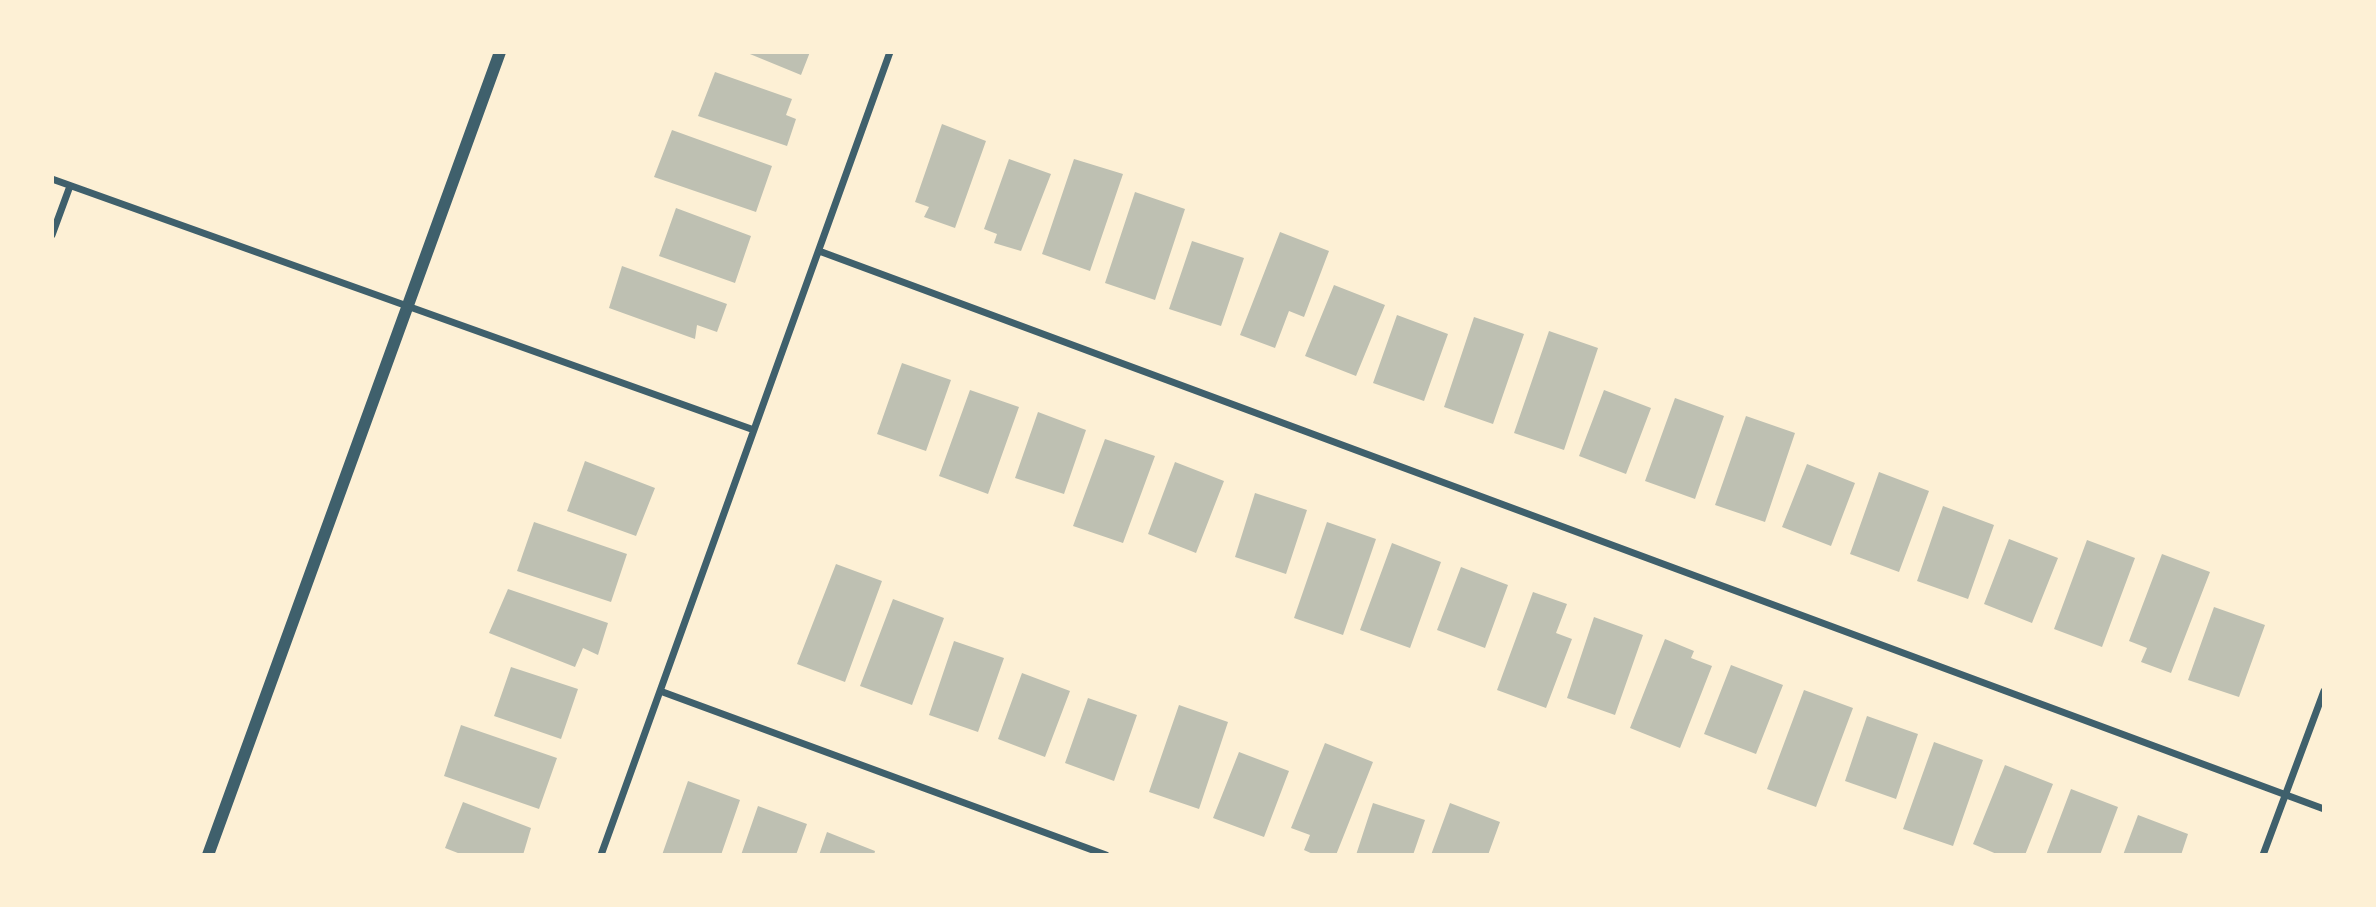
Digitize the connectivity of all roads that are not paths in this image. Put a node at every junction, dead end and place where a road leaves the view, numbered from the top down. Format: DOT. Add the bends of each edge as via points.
graph roads {
  1 [pos="500,52"];
  2 [pos="890,52"];
  3 [pos="52,179"];
  4 [pos="70,186"];
  5 [pos="52,235"];
  6 [pos="819,251"];
  7 [pos="408,307"];
  8 [pos="754,429"];
  9 [pos="660,691"];
  10 [pos="2323,691"];
  11 [pos="2285,794"];
  12 [pos="2323,808"];
  13 [pos="208,855"];
  14 [pos="601,855"];
  15 [pos="1106,855"];
  16 [pos="2263,855"];
  1 -- 7 [label="street"];
  2 -- 6 [label="street"];
  3 -- 4 [label="street"];
  4 -- 5 [label="street"];
  4 -- 7 [label="street"];
  6 -- 8 [label="street"];
  6 -- 11 [label="street"];
  7 -- 8 [label="street"];
  7 -- 13 [label="street"];
  8 -- 9 [label="street"];
  9 -- 14 [label="street"];
  9 -- 15 [label="street"];
  10 -- 11 [label="street"];
  11 -- 12 [label="street"];
  11 -- 16 [label="street"];
}
